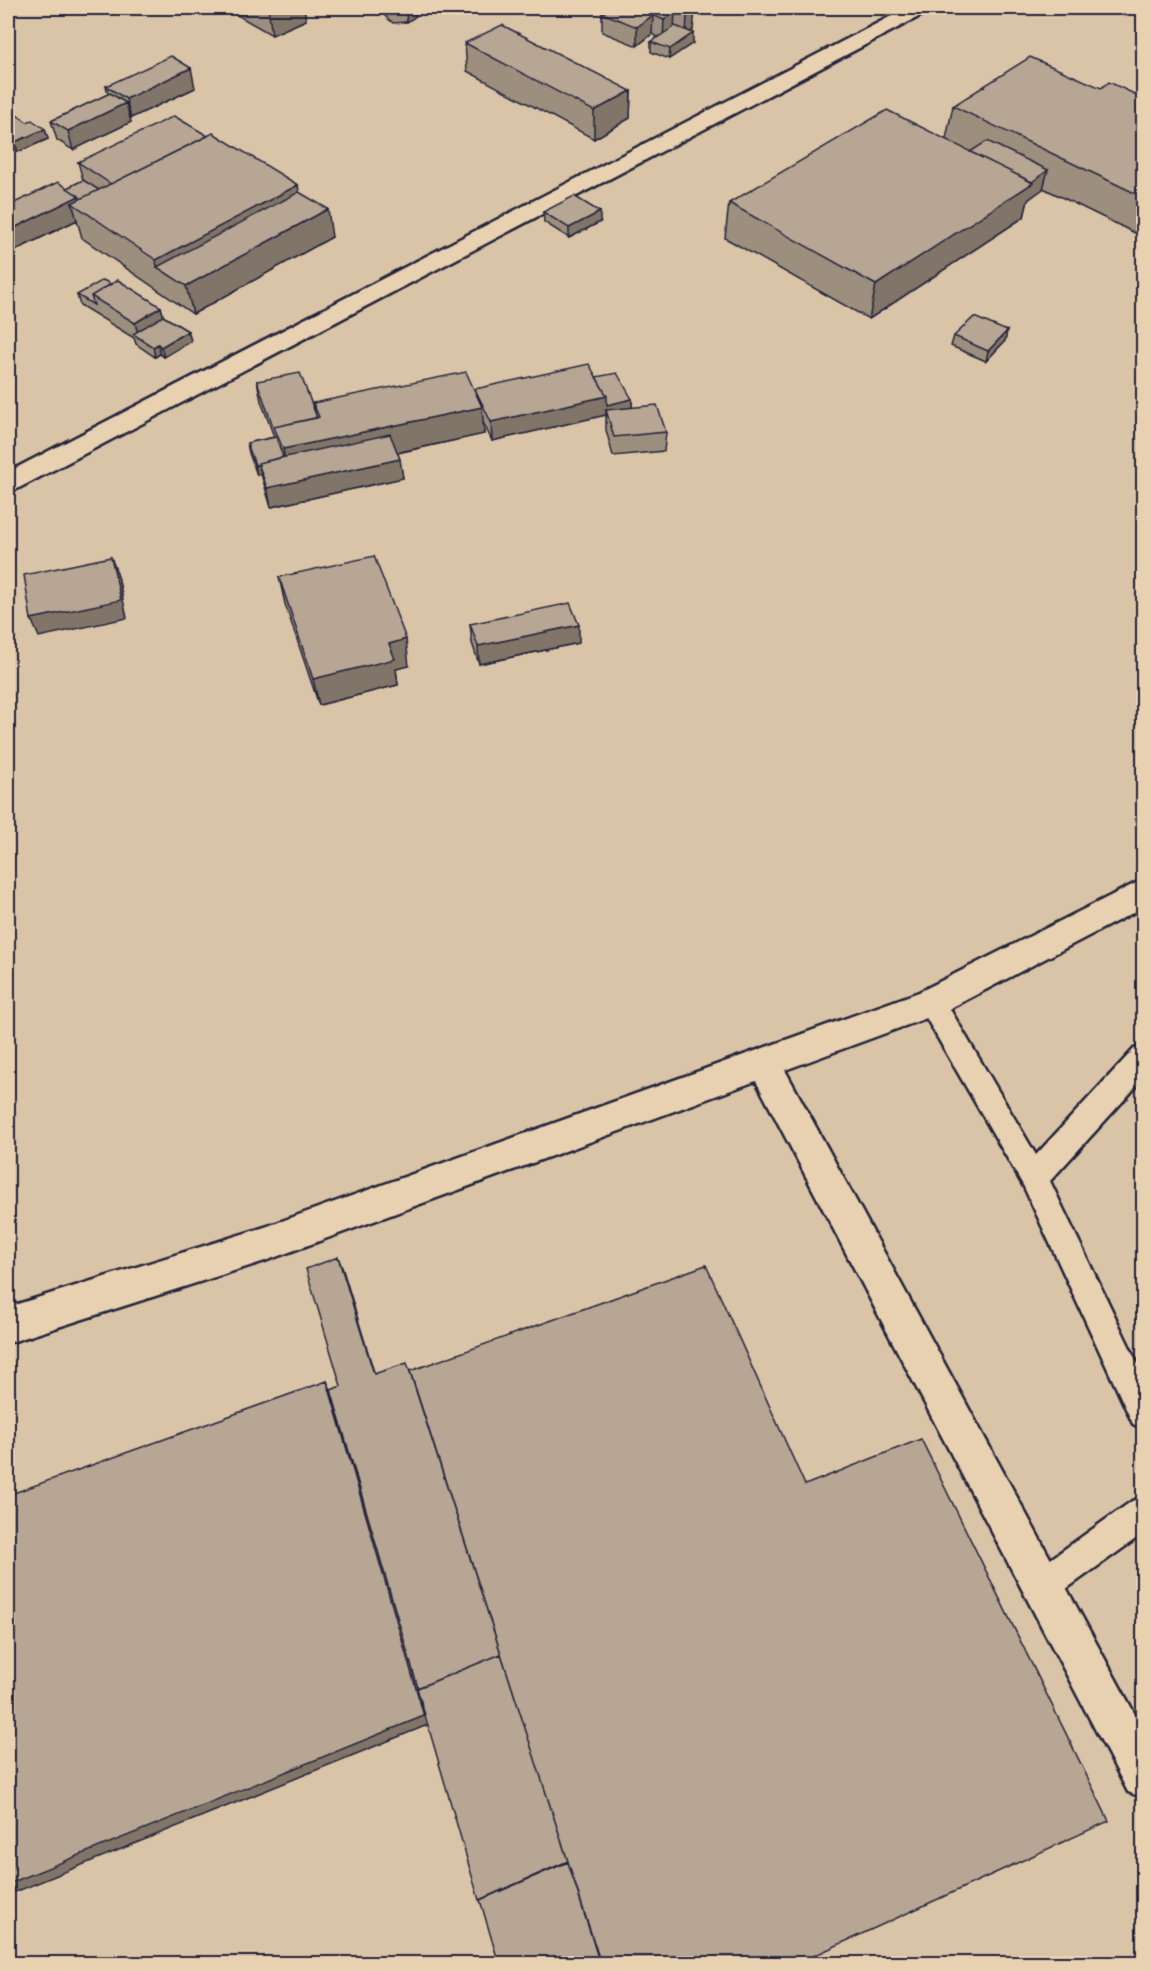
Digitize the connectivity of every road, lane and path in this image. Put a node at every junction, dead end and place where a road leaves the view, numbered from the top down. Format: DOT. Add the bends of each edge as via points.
graph roads {
  1 [pos="921,8"];
  2 [pos="8,483"];
  3 [pos="1143,892"];
  4 [pos="931,1002"];
  5 [pos="1143,1058"];
  6 [pos="764,1063"];
  7 [pos="1034,1178"];
  8 [pos="8,1325"];
  9 [pos="1143,1413"];
  10 [pos="1143,1513"];
  11 [pos="1042,1585"];
  12 [pos="1143,1776"];
  1 -- 2 [label="street"];
  3 -- 4 [label="street"];
  4 -- 6 [label="street"];
  4 -- 7 [label="lane"];
  5 -- 7 [label="lane"];
  6 -- 8 [label="street" via="265,1244"];
  6 -- 11 [label="street"];
  7 -- 9 [label="lane"];
  10 -- 11 [label="lane"];
  11 -- 12 [label="street"];
}
